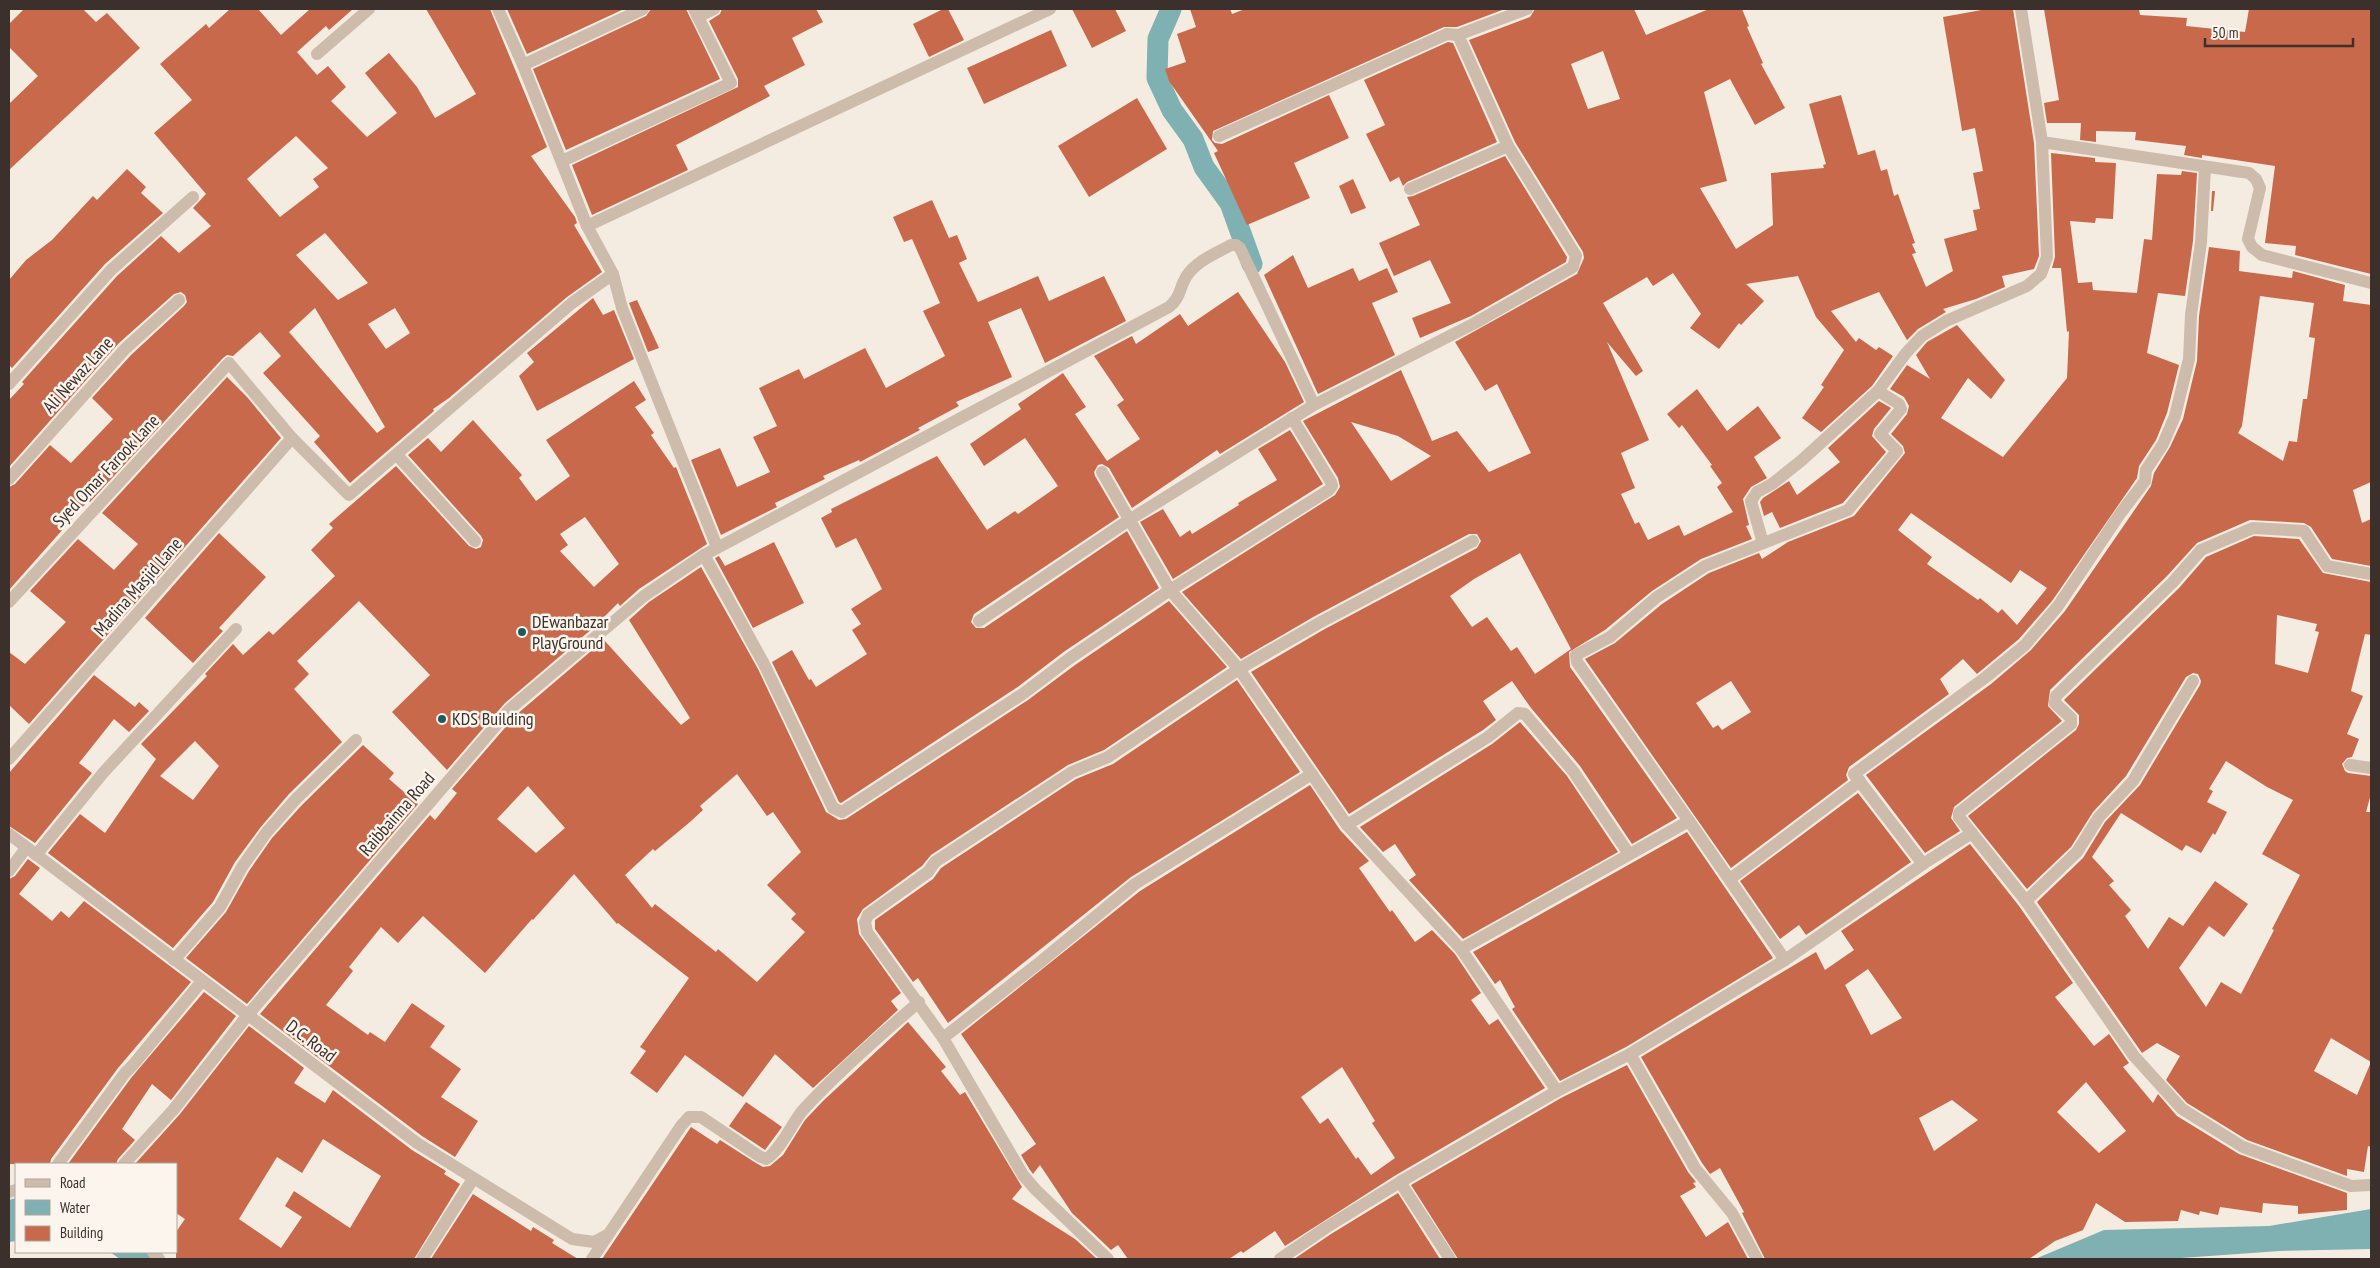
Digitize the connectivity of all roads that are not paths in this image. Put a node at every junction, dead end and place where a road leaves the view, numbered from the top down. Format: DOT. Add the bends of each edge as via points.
graph roads {
  1 [pos="369,9"];
  2 [pos="498,9"];
  3 [pos="643,9"];
  4 [pos="714,9"];
  5 [pos="1050,9"];
  6 [pos="1526,9"];
  7 [pos="2021,9"];
  8 [pos="696,13"];
  9 [pos="1458,35"];
  10 [pos="317,54"];
  11 [pos="524,65"];
  12 [pos="1219,136"];
  13 [pos="2042,142"];
  14 [pos="1508,146"];
  15 [pos="562,161"];
  16 [pos="2205,168"];
  17 [pos="1410,188"];
  18 [pos="193,197"];
  19 [pos="587,226"];
  20 [pos="613,274"];
  21 [pos="2371,283"];
  22 [pos="179,300"];
  23 [pos="9,384"];
  24 [pos="1878,391"];
  25 [pos="1314,405"];
  26 [pos="1292,418"];
  27 [pos="292,438"];
  28 [pos="397,455"];
  29 [pos="1102,472"];
  30 [pos="9,479"];
  31 [pos="1129,520"];
  32 [pos="475,541"];
  33 [pos="1473,541"];
  34 [pos="1763,543"];
  35 [pos="717,547"];
  36 [pos="704,555"];
  37 [pos="2371,574"];
  38 [pos="1170,590"];
  39 [pos="9,602"];
  40 [pos="980,621"];
  41 [pos="236,629"];
  42 [pos="1239,669"];
  43 [pos="2193,681"];
  44 [pos="356,740"];
  45 [pos="9,759"];
  46 [pos="2350,765"];
  47 [pos="2371,768"];
  48 [pos="1312,774"];
  49 [pos="1860,782"];
  50 [pos="1690,821"];
  51 [pos="1347,825"];
  52 [pos="1972,833"];
  53 [pos="9,834"];
  54 [pos="31,851"];
  55 [pos="1628,854"];
  56 [pos="1923,864"];
  57 [pos="9,871"];
  58 [pos="1730,880"];
  59 [pos="2026,901"];
  60 [pos="1461,950"];
  61 [pos="174,960"];
  62 [pos="1785,960"];
  63 [pos="202,981"];
  64 [pos="919,1002"];
  65 [pos="247,1016"];
  66 [pos="943,1038"];
  67 [pos="1630,1054"];
  68 [pos="1557,1091"];
  69 [pos="59,1163"];
  70 [pos="125,1163"];
  71 [pos="473,1179"];
  72 [pos="1400,1182"];
  73 [pos="2371,1185"];
  74 [pos="607,1235"];
  75 [pos="422,1259"];
  76 [pos="592,1259"];
  77 [pos="1108,1259"];
  78 [pos="1280,1259"];
  79 [pos="1450,1259"];
  80 [pos="1758,1259"];
  1 -- 10 [label="street"];
  2 -- 11 [label="street"];
  3 -- 11 [label="street"];
  4 -- 8 [label="street"];
  5 -- 19 [label="street"];
  6 -- 9 [label="street"];
  7 -- 13 [label="street"];
  8 -- 15 [label="street" via="731,83"];
  9 -- 12 [label="street" via="1447,34"];
  9 -- 14 [label="street"];
  11 -- 15 [label="street"];
  13 -- 16 [label="street"];
  13 -- 24 [label="street" via="2046,257 2041,274 2027,286 1946,321 1922,336"];
  14 -- 17 [label="street"];
  14 -- 25 [label="street" via="1576,256 1573,267 1475,323"];
  15 -- 19 [label="street"];
  16 -- 21 [label="street" via="2249,173 2256,179 2260,188 2248,239 2262,255"];
  16 -- 49 [label="street" via="2202,242 2191,315 2189,359 2175,416 2163,444 2146,470 2145,480 2058,606 2025,644 1986,677 1856,771 1855,776"];
  18 -- 23 [label="street" via="111,270"];
  19 -- 20 [label="street"];
  20 -- 28 [label="street" via="572,302"];
  20 -- 35 [label="street" via="622,308"];
  22 -- 30 [label="street, Ali Newaz Lane" via="125,349"];
  24 -- 34 [label="street" via="1802,460 1757,492 1752,502"];
  24 -- 34 [label="street" via="1899,404 1901,409 1880,434 1895,447 1896,455 1848,510"];
  25 -- 26 [label="street"];
  25 -- 35 [label="street, Raibbainna Road" via="1240,248 1236,244 1231,245 1196,264 1185,280 1182,292 1169,308"];
  26 -- 31 [label="street"];
  26 -- 38 [label="street" via="1332,486"];
  27 -- 28 [label="street" via="349,495"];
  27 -- 39 [label="street, Syed Omar Farook Lane" via="229,364"];
  27 -- 45 [label="street, Madina Masjid Lane"];
  28 -- 32 [label="street"];
  29 -- 31 [label="street"];
  31 -- 38 [label="street"];
  31 -- 40 [label="street"];
  33 -- 42 [label="street"];
  34 -- 50 [label="street" via="1705,566 1657,597 1610,637 1576,656 1577,662"];
  35 -- 36 [label="street, Raibbainna Road"];
  36 -- 38 [label="street" via="764,664 833,808 842,812 1024,693"];
  36 -- 65 [label="street, Raibbainna Road" via="644,596 510,709"];
  37 -- 52 [label="street" via="2327,566 2304,531 2253,528 2201,550 2173,582 2056,696 2055,703 2071,718 2071,724 1961,810 1959,817"];
  38 -- 42 [label="street"];
  41 -- 54 [label="street"];
  42 -- 48 [label="street"];
  42 -- 64 [label="street" via="1108,757 1072,772 980,831 868,915 865,922 867,932"];
  43 -- 59 [label="street" via="2133,781 2099,818 2077,852"];
  44 -- 61 [label="street" via="266,833 220,907"];
  46 -- 47 [label="street"];
  48 -- 51 [label="street"];
  48 -- 66 [label="street" via="1134,884"];
  49 -- 56 [label="street"];
  49 -- 58 [label="street"];
  50 -- 55 [label="street"];
  50 -- 58 [label="street"];
  51 -- 55 [label="street" via="1488,737 1518,713 1525,714 1572,770"];
  51 -- 60 [label="street"];
  52 -- 56 [label="street"];
  52 -- 59 [label="street"];
  53 -- 54 [label="street, D.C. Road"];
  54 -- 57 [label="street"];
  54 -- 61 [label="street, D.C. Road"];
  55 -- 60 [label="street"];
  56 -- 62 [label="street"];
  58 -- 62 [label="street"];
  59 -- 73 [label="street" via="2134,1056 2182,1108 2243,1147 2351,1186"];
  60 -- 68 [label="street"];
  61 -- 63 [label="street, D.C. Road"];
  62 -- 67 [label="street"];
  63 -- 65 [label="street, D.C. Road"];
  63 -- 69 [label="street" via="125,1073"];
  64 -- 66 [label="street"];
  64 -- 74 [label="street" via="836,1076 802,1112 773,1154 766,1159 701,1117 684,1121"];
  65 -- 70 [label="street, Raibbainna Road" via="174,1109"];
  65 -- 71 [label="street, D.C. Road" via="417,1143"];
  66 -- 77 [label="street" via="1028,1181"];
  67 -- 68 [label="street"];
  67 -- 80 [label="street" via="1695,1168 1732,1213"];
  68 -- 72 [label="street"];
  71 -- 74 [label="street, D.C. Road" via="572,1239 594,1242"];
  71 -- 75 [label="street"];
  72 -- 78 [label="street"];
  72 -- 79 [label="street"];
  74 -- 76 [label="street"];
}
